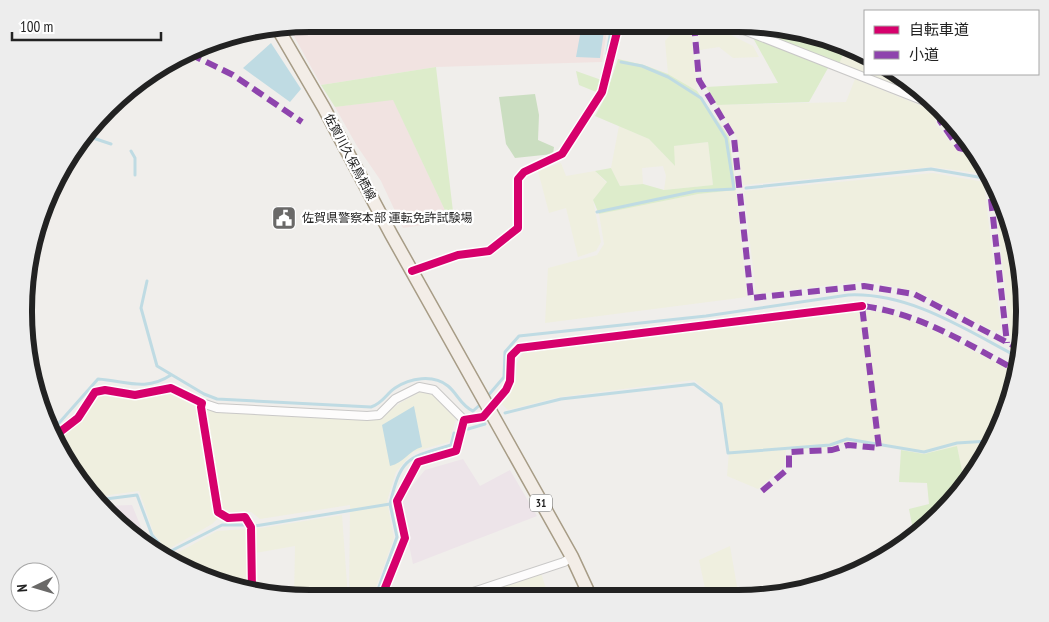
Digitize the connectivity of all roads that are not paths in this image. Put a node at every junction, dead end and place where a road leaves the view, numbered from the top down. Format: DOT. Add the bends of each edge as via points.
graph roads {
  1 [pos="617,32"];
  2 [pos="751,33"];
  3 [pos="281,34"];
  4 [pos="918,98"];
  5 [pos="412,271"];
  6 [pos="862,306"];
  7 [pos="202,402"];
  8 [pos="488,410"];
  9 [pos="464,420"];
  10 [pos="60,432"];
  11 [pos="572,557"];
  12 [pos="252,583"];
  13 [pos="384,590"];
  14 [pos="479,590"];
  15 [pos="587,590"];
  1 -- 5 [label="street" via="602,92 562,154 524,172 518,179 518,228 489,252 458,255"];
  2 -- 4 [label="street"];
  3 -- 5 [label="main road, 佐賀川久保鳥栖線 / 31"];
  5 -- 8 [label="main road, 佐賀川久保鳥栖線 / 31"];
  6 -- 8 [label="street" via="519,348 511,356 510,380 506,390"];
  7 -- 9 [label="street" via="217,408 367,416 379,415 418,386 434,390"];
  7 -- 10 [label="street" via="171,388 135,395 105,390 95,392 78,418"];
  7 -- 12 [label="street" via="218,512 228,518 245,517 251,526"];
  8 -- 9 [label="street" via="483,417"];
  8 -- 11 [label="main road, 31"];
  9 -- 13 [label="street" via="456,451 418,462 397,501 406,538"];
  11 -- 14 [label="street"];
  11 -- 15 [label="main road, 31"];
}
